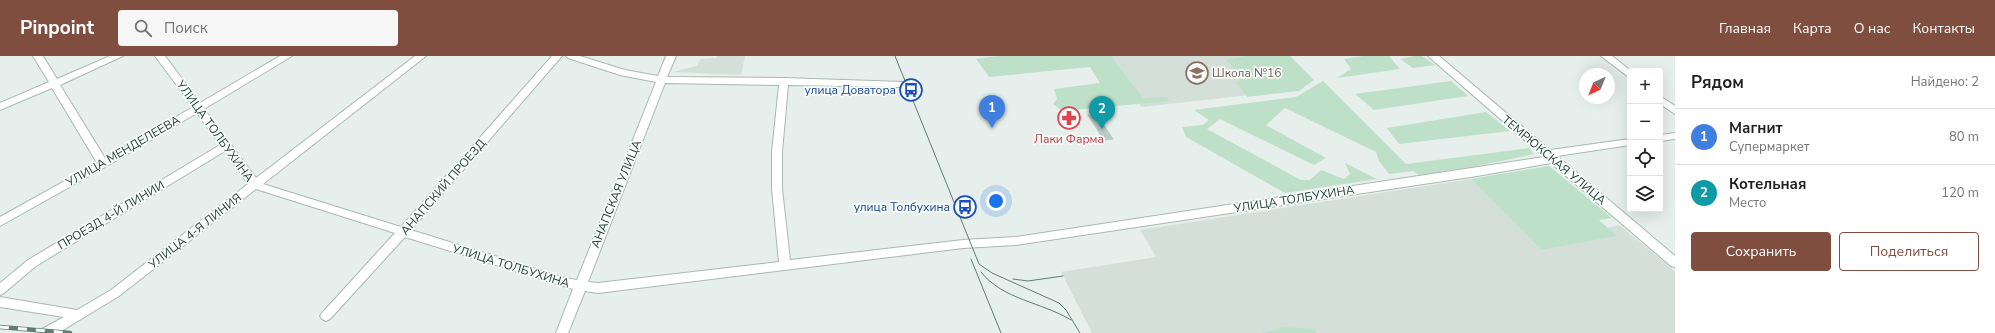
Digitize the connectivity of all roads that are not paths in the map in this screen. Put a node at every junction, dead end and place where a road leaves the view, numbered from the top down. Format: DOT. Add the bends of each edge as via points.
graph roads {
  1 [pos="38,56"];
  2 [pos="118,56"];
  3 [pos="160,56"];
  4 [pos="287,56"];
  5 [pos="421,56"];
  6 [pos="557,56"];
  7 [pos="571,56"];
  8 [pos="671,56"];
  9 [pos="1433,56"];
  10 [pos="1606,56"];
  11 [pos="1627,73"];
  12 [pos="662,80"];
  13 [pos="784,81"];
  14 [pos="55,84"];
  15 [pos="900,84"];
  16 [pos="1663,101"];
  17 [pos="0,107"];
  18 [pos="198,108"];
  19 [pos="1675,111"];
  20 [pos="1675,136"];
  21 [pos="1663,138"];
  22 [pos="1627,143"];
  23 [pos="226,146"];
  24 [pos="1549,157"];
  25 [pos="103,164"];
  26 [pos="255,185"];
  27 [pos="0,222"];
  28 [pos="403,232"];
  29 [pos="1675,263"];
  30 [pos="785,265"];
  31 [pos="580,286"];
  32 [pos="0,290"];
  33 [pos="0,302"];
  34 [pos="80,315"];
  35 [pos="326,316"];
  36 [pos="47,333"];
  37 [pos="562,333"];
  1 -- 14 [label="street"];
  2 -- 14 [label="street"];
  3 -- 18 [label="street, УЛИЦА ТОЛБУХИНА"];
  4 -- 18 [label="street, УЛИЦА МЕНДЕЛЕЕВА"];
  5 -- 26 [label="street, УЛИЦА 4-Я ЛИНИЯ"];
  6 -- 28 [label="street, АНАПСКИЙ ПРОЕЗД"];
  7 -- 12 [label="street" via="623,73"];
  8 -- 12 [label="street, АНАПСКАЯ УЛИЦА"];
  9 -- 24 [label="street, ТЕМРЮКСКАЯ УЛИЦА"];
  10 -- 11 [label="street"];
  12 -- 13 [label="street"];
  12 -- 31 [label="street, АНАПСКАЯ УЛИЦА"];
  13 -- 15 [label="street"];
  13 -- 30 [label="street" via="777,152 777,189"];
  14 -- 17 [label="street"];
  14 -- 25 [label="street"];
  16 -- 19 [label="street"];
  18 -- 23 [label="street, УЛИЦА ТОЛБУХИНА"];
  18 -- 25 [label="street, УЛИЦА МЕНДЕЛЕЕВА"];
  20 -- 21 [label="street"];
  22 -- 24 [label="street, УЛИЦА ТОЛБУХИНА"];
  23 -- 26 [label="street, УЛИЦА ТОЛБУХИНА"];
  23 -- 32 [label="street, ПРОЕЗД 4-Й ЛИНИИ" via="32,263"];
  24 -- 29 [label="street, ТЕМРЮКСКАЯ УЛИЦА"];
  24 -- 30 [label="street, УЛИЦА ТОЛБУХИНА" via="1477,172 1016,241 963,244"];
  25 -- 27 [label="street, УЛИЦА МЕНДЕЛЕЕВА"];
  26 -- 28 [label="street, УЛИЦА ТОЛБУХИНА"];
  26 -- 34 [label="street, УЛИЦА 4-Я ЛИНИЯ" via="115,293"];
  28 -- 31 [label="street, УЛИЦА ТОЛБУХИНА"];
  28 -- 35 [label="street, АНАПСКИЙ ПРОЕЗД"];
  30 -- 31 [label="street, УЛИЦА ТОЛБУХИНА" via="598,288"];
  31 -- 37 [label="street, АНАПСКАЯ УЛИЦА"];
  33 -- 34 [label="street"];
  34 -- 36 [label="street, УЛИЦА 4-Я ЛИНИЯ"];
}
